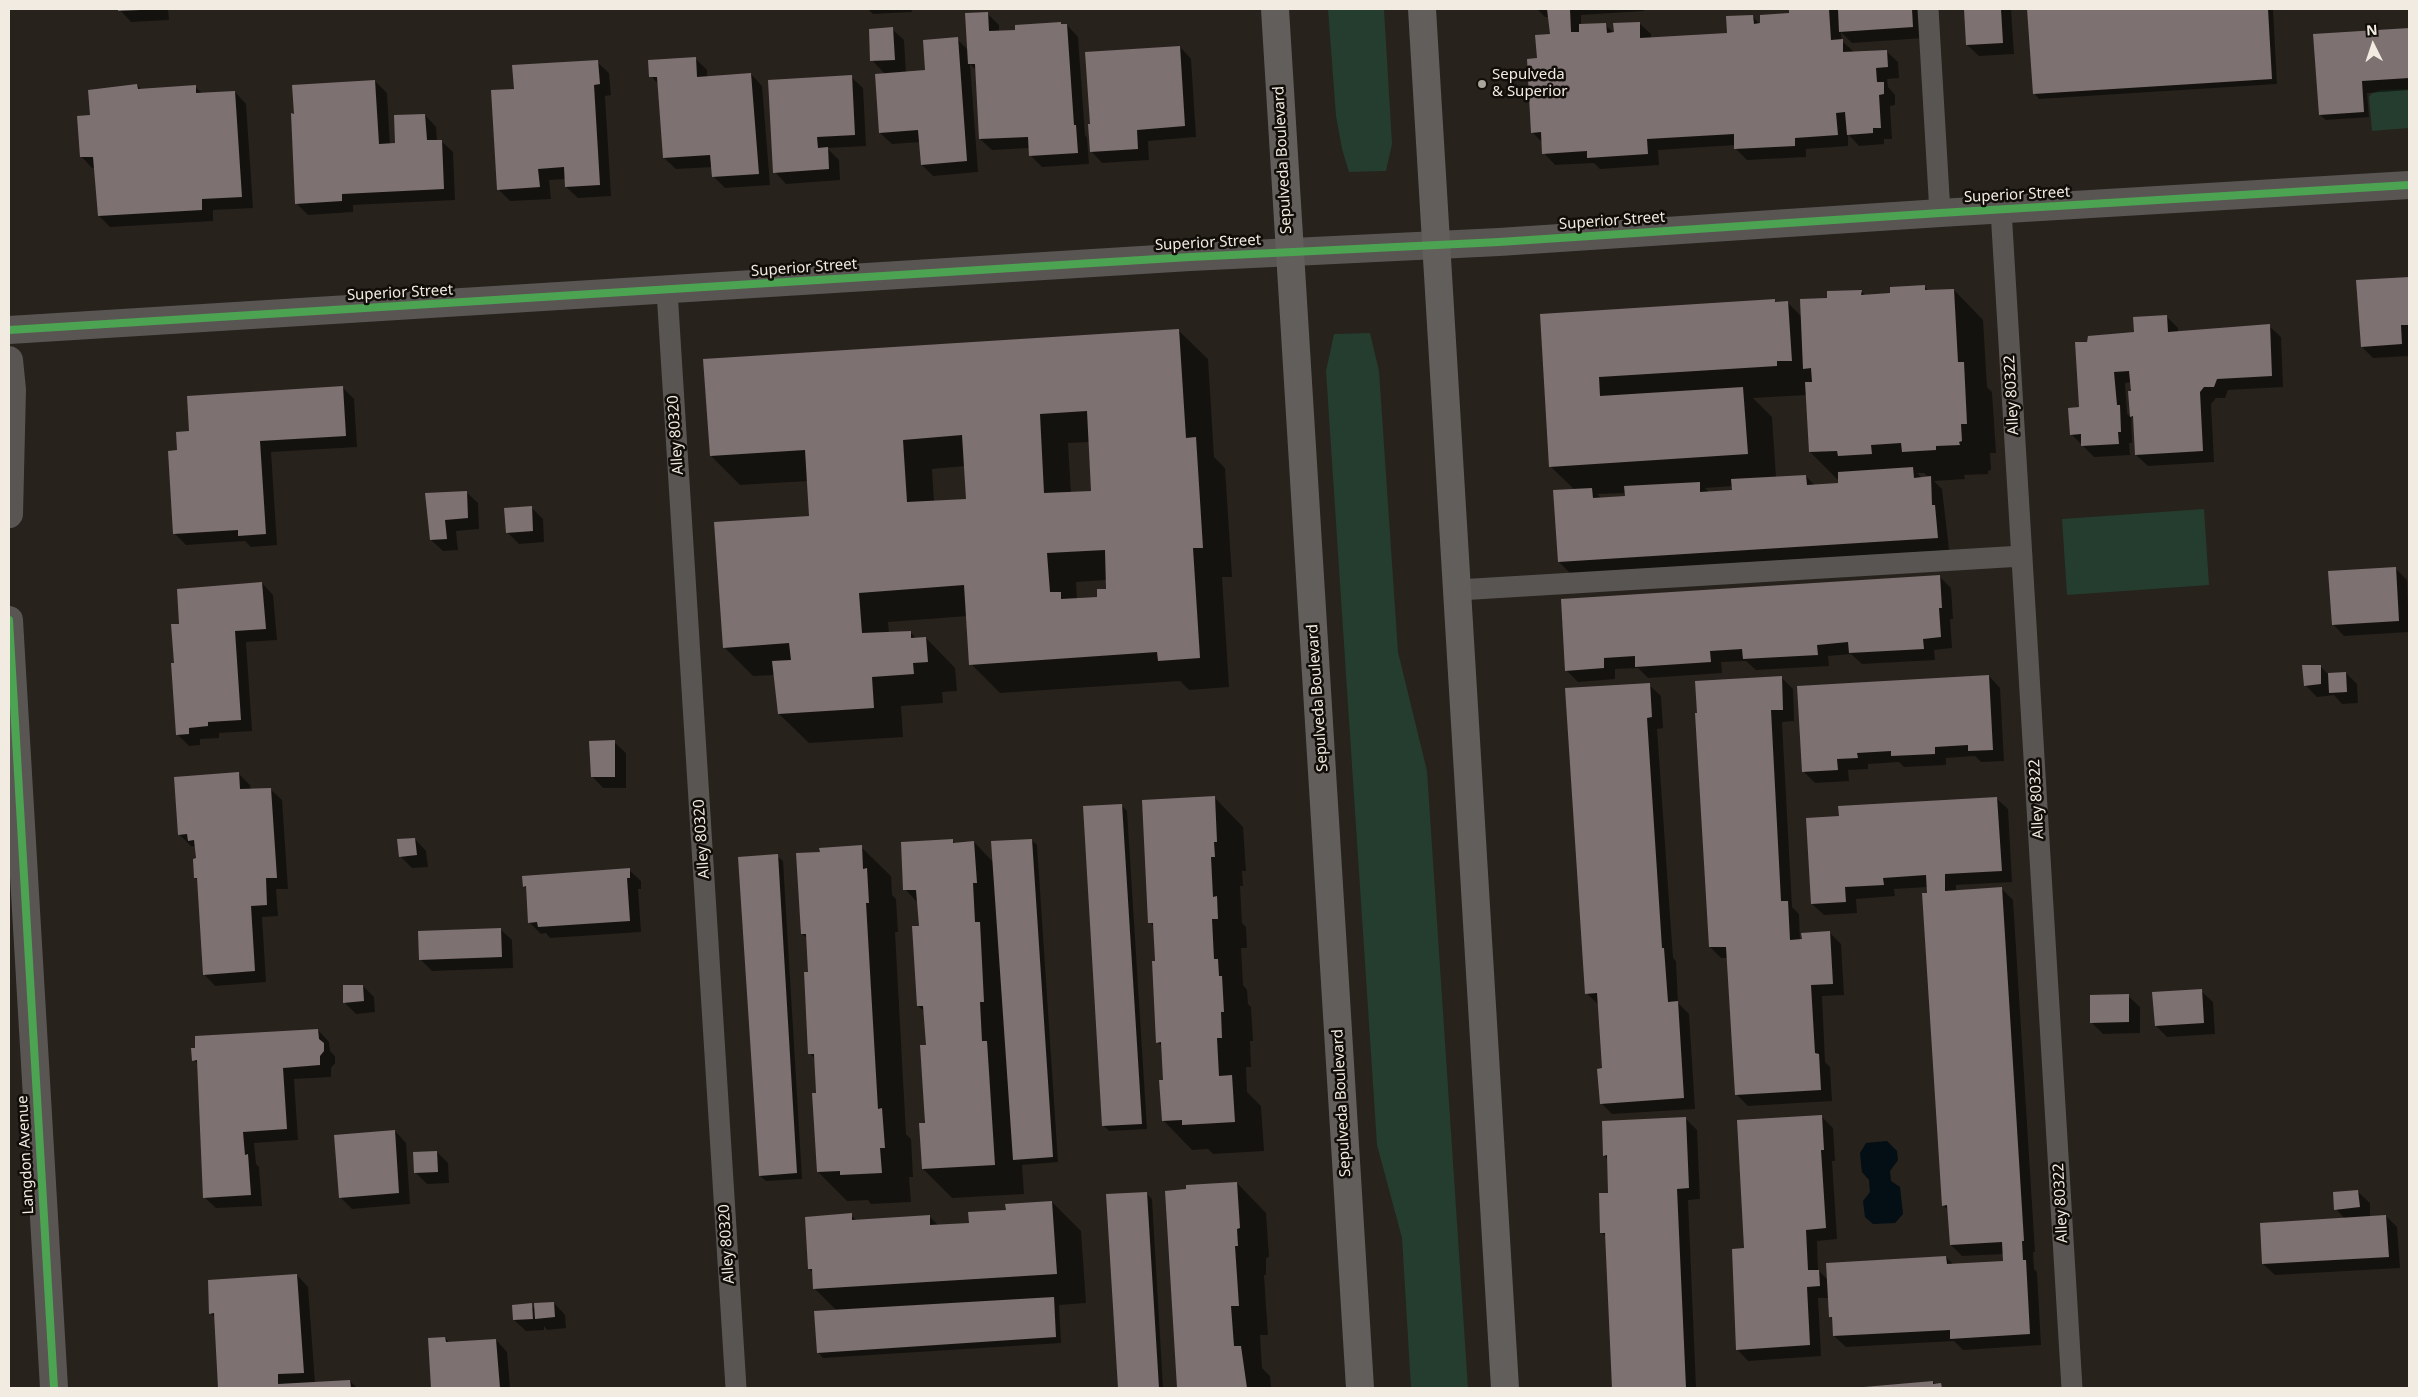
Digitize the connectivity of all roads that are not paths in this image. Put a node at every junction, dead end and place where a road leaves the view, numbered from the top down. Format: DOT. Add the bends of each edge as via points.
graph roads {
  1 [pos="1275,9"];
  2 [pos="1422,9"];
  3 [pos="1928,9"];
  4 [pos="2409,186"];
  5 [pos="2001,210"];
  6 [pos="1940,213"];
  7 [pos="1434,246"];
  8 [pos="1288,253"];
  9 [pos="667,291"];
  10 [pos="9,330"];
  11 [pos="9,360"];
  12 [pos="9,514"];
  13 [pos="2022,556"];
  14 [pos="1458,590"];
  15 [pos="9,620"];
  16 [pos="54,1388"];
  17 [pos="736,1388"];
  18 [pos="1360,1388"];
  19 [pos="1506,1388"];
  20 [pos="2072,1388"];
  1 -- 8 [label="main road, Sepulveda Boulevard"];
  2 -- 7 [label="main road"];
  3 -- 6 [label="lane"];
  4 -- 5 [label="street, Superior Street"];
  5 -- 6 [label="street, Superior Street"];
  5 -- 13 [label="lane, Alley 80322"];
  6 -- 7 [label="street, Superior Street"];
  7 -- 8 [label="street, Superior Street"];
  7 -- 14 [label="main road"];
  8 -- 9 [label="street, Superior Street"];
  8 -- 18 [label="main road, Sepulveda Boulevard"];
  9 -- 10 [label="street, Superior Street"];
  9 -- 17 [label="lane, Alley 80320"];
  11 -- 12 [label="street" via="12,390"];
  13 -- 14 [label="lane"];
  13 -- 20 [label="lane, Alley 80322"];
  14 -- 19 [label="main road"];
  15 -- 16 [label="street, Langdon Avenue"];
}
